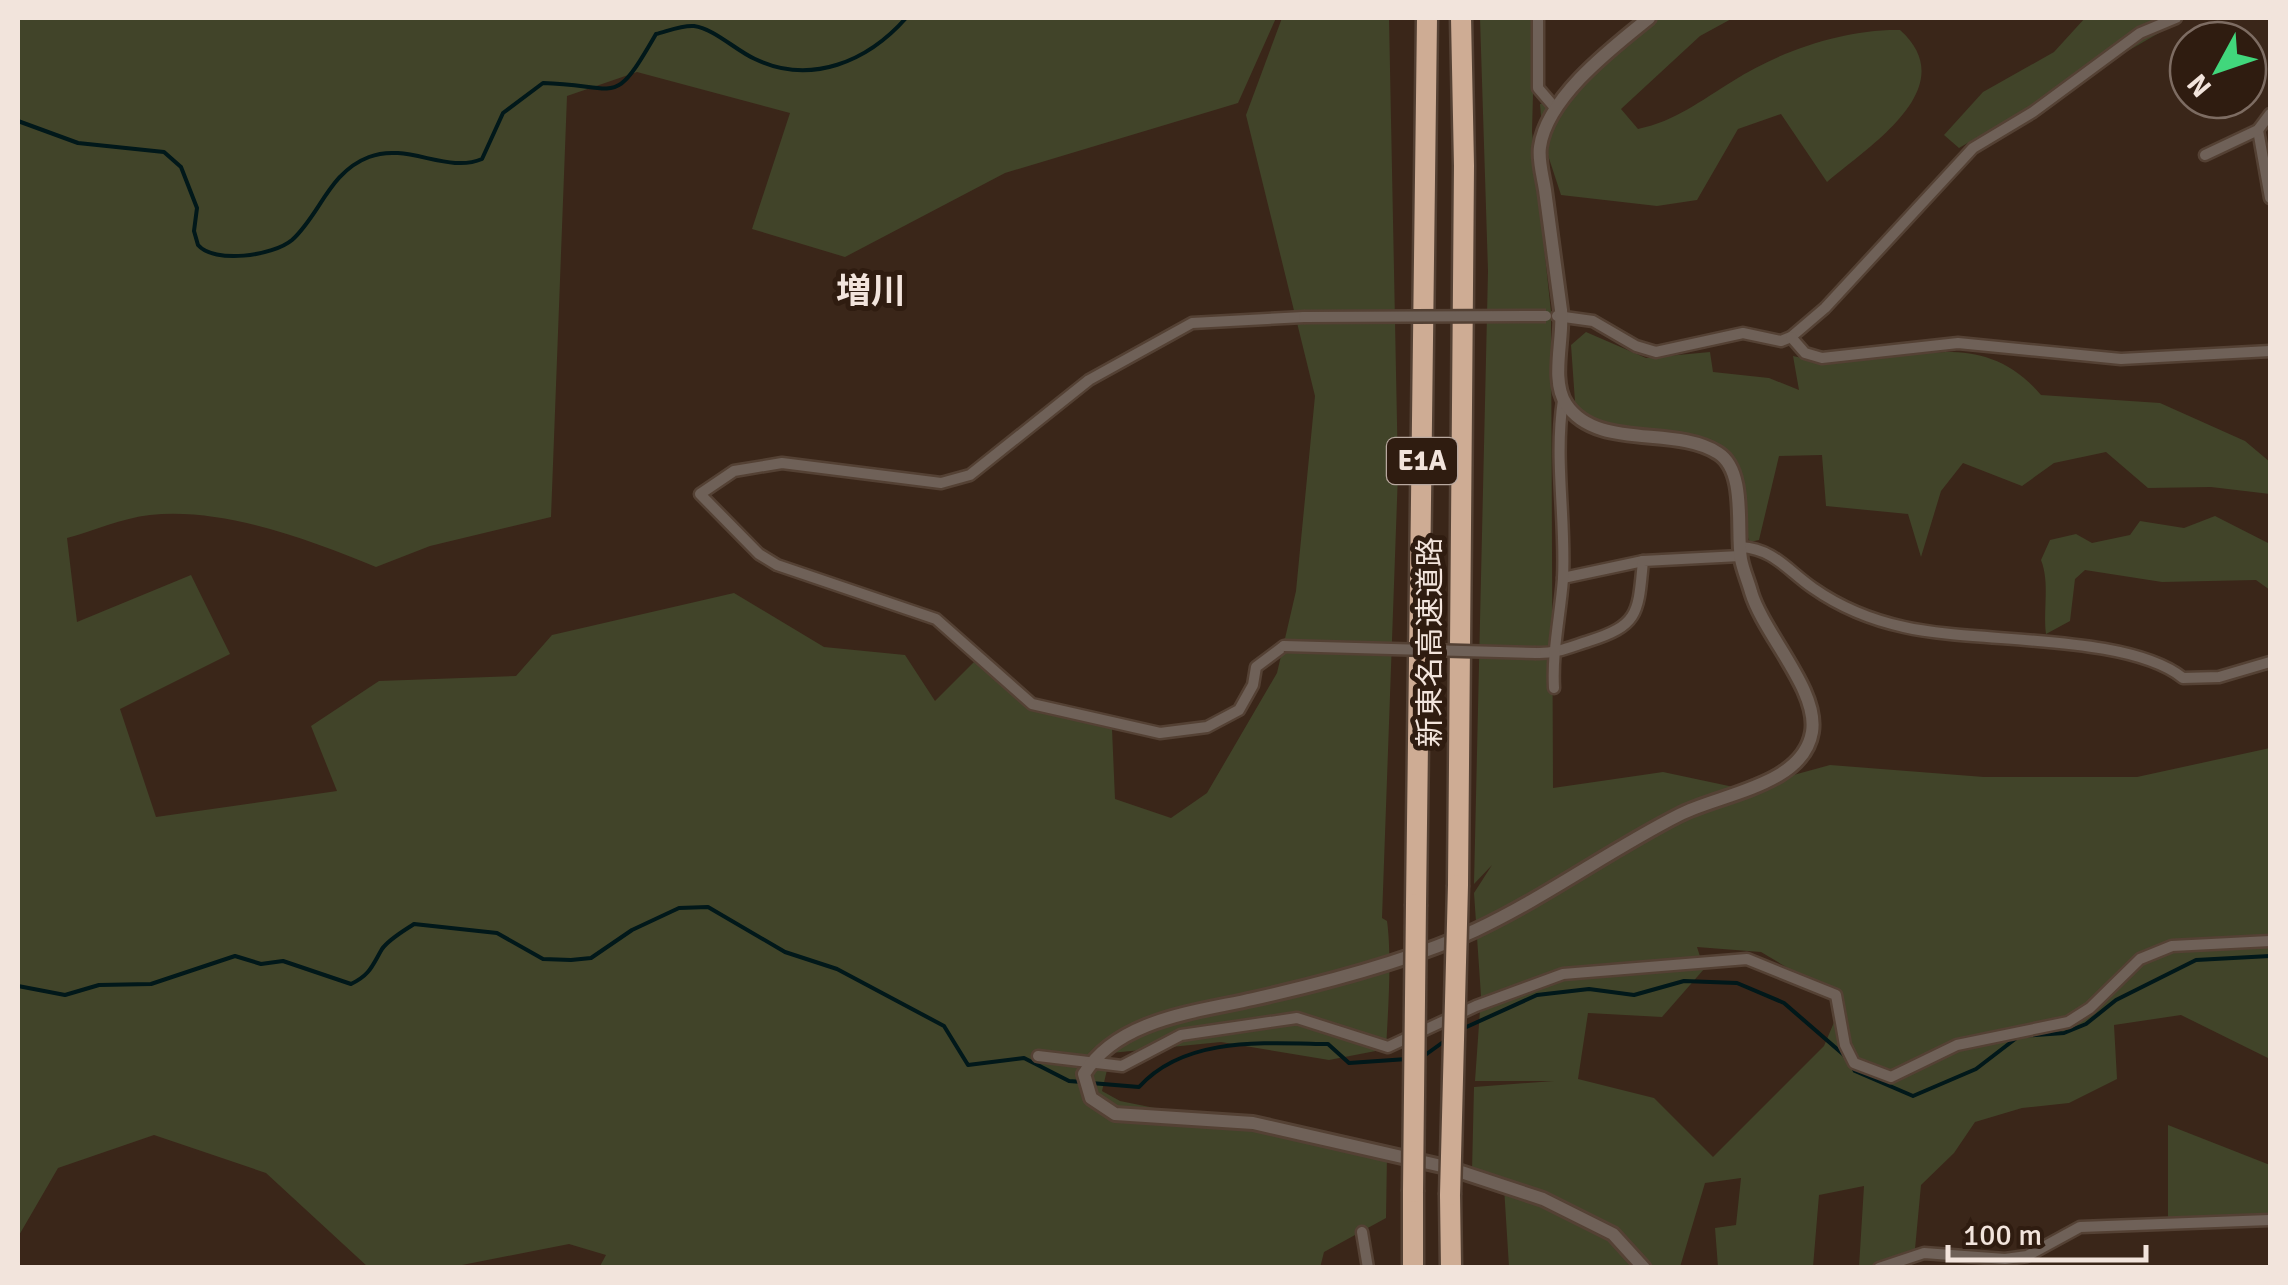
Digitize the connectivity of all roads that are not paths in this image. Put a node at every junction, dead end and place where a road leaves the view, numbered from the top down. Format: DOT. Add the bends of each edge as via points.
graph roads {
  1 [pos="1426,18"];
  2 [pos="1461,18"];
  3 [pos="1538,18"];
  4 [pos="1649,18"];
  5 [pos="2176,18"];
  6 [pos="1556,109"];
  7 [pos="2270,114"];
  8 [pos="2258,130"];
  9 [pos="2204,155"];
  10 [pos="2270,198"];
  11 [pos="1562,316"];
  12 [pos="1791,337"];
  13 [pos="2270,351"];
  14 [pos="1563,400"];
  15 [pos="1741,551"];
  16 [pos="1643,561"];
  17 [pos="1563,578"];
  18 [pos="1552,654"];
  19 [pos="2270,662"];
  20 [pos="1554,688"];
  21 [pos="2270,941"];
  22 [pos="1038,1056"];
  23 [pos="1087,1070"];
  24 [pos="2270,1220"];
  25 [pos="1362,1232"];
  26 [pos="1368,1268"];
  27 [pos="1413,1268"];
  28 [pos="1451,1268"];
  29 [pos="1644,1268"];
  30 [pos="1879,1268"];
  1 -- 27 [label="highway, 新東名高速道路 / E1A, bridge"];
  2 -- 28 [label="highway, 新東名高速道路 / E1A, bridge"];
  3 -- 6 [label="street" via="1538,88"];
  4 -- 6 [label="street"];
  5 -- 12 [label="street" via="2140,33 1973,148"];
  6 -- 11 [label="street" via="1540,148"];
  7 -- 8 [label="street"];
  8 -- 9 [label="street"];
  8 -- 10 [label="street"];
  11 -- 12 [label="street" via="1593,321 1656,352 1743,333"];
  11 -- 14 [label="street"];
  11 -- 18 [label="street, bridge" via="1192,324 1089,380 970,475 942,483 782,462 734,471 700,494 776,565 936,619 1032,704 1160,733 1208,727 1239,710 1256,667 1284,646"];
  12 -- 13 [label="street" via="1805,353 1822,358 1958,343 2121,360"];
  14 -- 15 [label="street" via="1593,426 1720,454 1734,477"];
  14 -- 17 [label="street" via="1557,436"];
  15 -- 16 [label="street"];
  15 -- 19 [label="street" via="1768,552 1837,602 1908,628 2093,648 2168,666 2183,678"];
  15 -- 23 [label="street" via="1755,606 1812,711 1812,732 1794,765 1682,813 1474,931 1346,974 1161,1020 1122,1038"];
  16 -- 17 [label="street"];
  16 -- 18 [label="street" via="1634,618 1624,629"];
  17 -- 18 [label="street"];
  18 -- 20 [label="street"];
  21 -- 23 [label="street" via="2172,946 2140,958 2068,1022 1957,1046 1891,1077 1854,1063 1836,994 1734,958 1563,974 1388,1047 1297,1018 1181,1036 1122,1066"];
  22 -- 23 [label="street"];
  23 -- 29 [label="street" via="1092,1098 1114,1114 1253,1124 1446,1167 1543,1199 1613,1234"];
  24 -- 30 [label="street" via="2080,1228 2027,1256 1924,1253"];
  25 -- 26 [label="street"];
}
